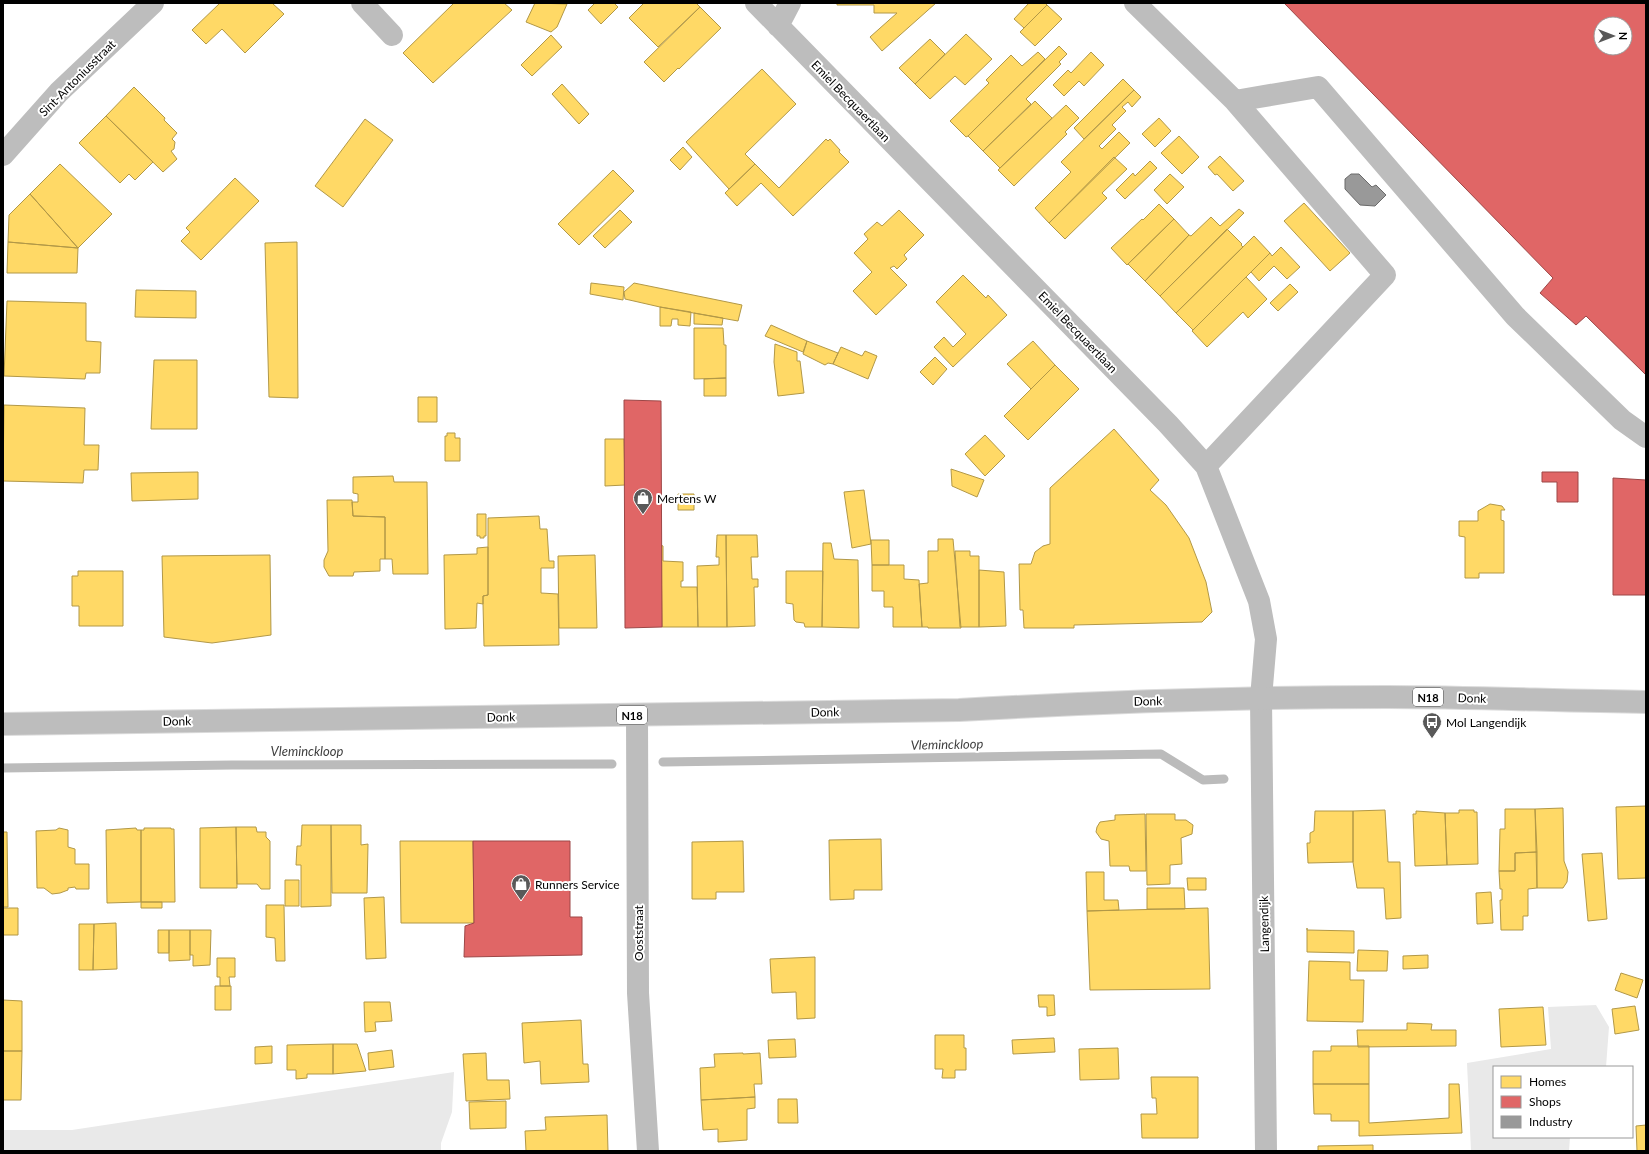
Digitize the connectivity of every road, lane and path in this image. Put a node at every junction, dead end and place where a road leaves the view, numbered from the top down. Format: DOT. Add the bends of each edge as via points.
graph roads {
  1 [pos="153,3"];
  2 [pos="362,3"];
  3 [pos="756,3"];
  4 [pos="790,3"];
  5 [pos="1135,3"];
  6 [pos="778,26"];
  7 [pos="392,35"];
  8 [pos="1235,101"];
  9 [pos="3,155"];
  10 [pos="1646,437"];
  11 [pos="1206,466"];
  12 [pos="1261,698"];
  13 [pos="1646,702"];
  14 [pos="637,715"];
  15 [pos="3,724"];
  16 [pos="648,1151"];
  17 [pos="1266,1151"];
  1 -- 9 [label="street, Sint-Antoniusstraat" via="59,92"];
  2 -- 7 [label="street"];
  3 -- 6 [label="street, Emiel Becquaertlaan"];
  4 -- 6 [label="street"];
  5 -- 8 [label="street"];
  6 -- 11 [label="street, Emiel Becquaertlaan" via="1168,424"];
  8 -- 10 [label="street" via="1318,88 1515,316 1622,420"];
  8 -- 11 [label="street" via="1386,275"];
  11 -- 12 [label="street, Emiel Becquaertlaan" via="1259,601 1266,639"];
  12 -- 13 [label="street, Donk / N18" via="1455,698"];
  12 -- 14 [label="street, Donk / N18" via="1108,702 959,710"];
  12 -- 17 [label="street, Langendijk"];
  14 -- 15 [label="street, Donk / N18"];
  14 -- 16 [label="street, Ooststraat" via="638,993"];
}
